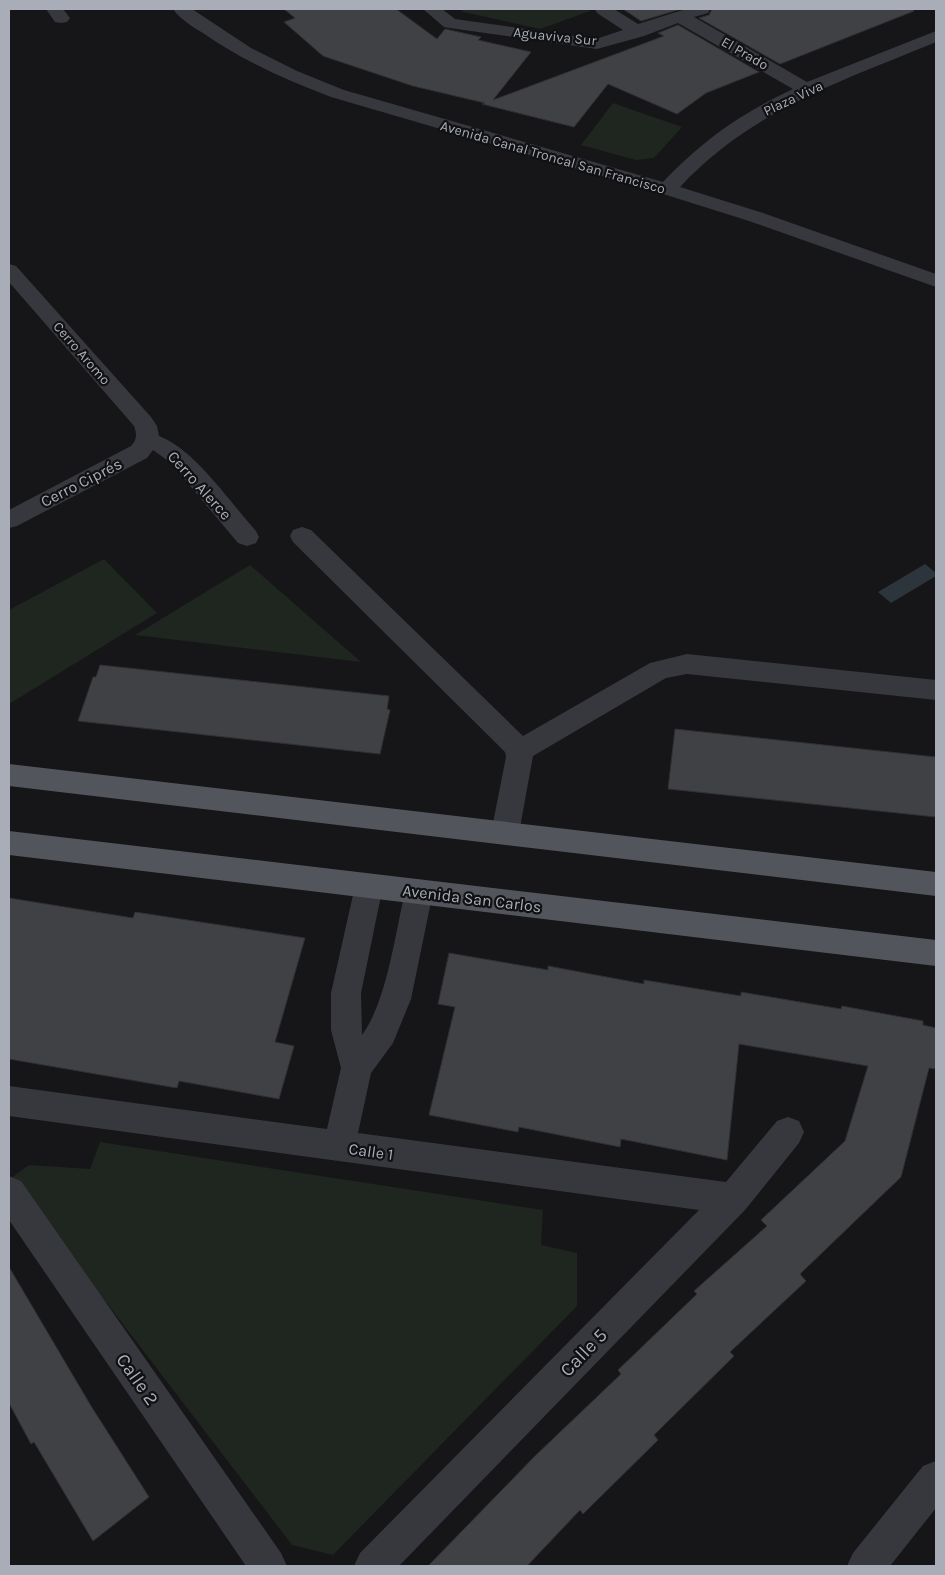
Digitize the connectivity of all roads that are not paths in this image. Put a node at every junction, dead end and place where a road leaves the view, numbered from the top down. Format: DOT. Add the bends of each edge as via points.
graph roads {
  1 [pos="182,9"];
  2 [pos="431,9"];
  3 [pos="603,9"];
  4 [pos="702,9"];
  5 [pos="681,17"];
  6 [pos="638,32"];
  7 [pos="936,36"];
  8 [pos="808,90"];
  9 [pos="667,189"];
  10 [pos="9,270"];
  11 [pos="936,281"];
  12 [pos="148,440"];
  13 [pos="9,520"];
  14 [pos="302,536"];
  15 [pos="247,537"];
  16 [pos="936,690"];
  17 [pos="518,752"];
  18 [pos="9,775"];
  19 [pos="505,833"];
  20 [pos="9,843"];
  21 [pos="936,884"];
  22 [pos="369,886"];
  23 [pos="419,892"];
  24 [pos="936,953"];
  25 [pos="357,1068"];
  26 [pos="9,1102"];
  27 [pos="788,1132"];
  28 [pos="339,1147"];
  29 [pos="9,1192"];
  30 [pos="733,1199"];
  31 [pos="936,1479"];
  32 [pos="873,1564"];
  33 [pos="268,1566"];
  34 [pos="373,1566"];
  1 -- 9 [label="street, Avenida Canal Troncal San Francisco" via="243,51 324,89"];
  2 -- 6 [label="street, Aguaviva Sur" via="450,23 597,44"];
  3 -- 6 [label="street"];
  4 -- 5 [label="street, Aguaviva Sur"];
  5 -- 6 [label="street, Aguaviva Sur"];
  5 -- 8 [label="street, El Prado"];
  7 -- 8 [label="street, Plaza Viva"];
  8 -- 9 [label="street, Plaza Viva" via="724,136"];
  9 -- 11 [label="street, Avenida Canal Troncal San Francisco" via="810,235"];
  10 -- 12 [label="street, Cerro Aromo" via="143,422"];
  12 -- 13 [label="street, Cerro Ciprés" via="139,452"];
  12 -- 15 [label="street, Cerro Alerce" via="179,457"];
  14 -- 17 [label="street" via="516,746"];
  16 -- 17 [label="street" via="686,664 659,670"];
  17 -- 19 [label="street" via="519,763"];
  18 -- 19 [label="main road"];
  19 -- 21 [label="main road"];
  20 -- 22 [label="main road, Avenida San Carlos"];
  22 -- 23 [label="main road, Avenida San Carlos"];
  22 -- 25 [label="street" via="346,993 346,1030"];
  23 -- 24 [label="main road, Avenida San Carlos"];
  23 -- 25 [label="street" via="390,1016"];
  25 -- 28 [label="street"];
  26 -- 28 [label="street, Calle 1"];
  27 -- 30 [label="street, Calle 5"];
  28 -- 30 [label="street, Calle 1"];
  29 -- 33 [label="street, Calle 2"];
  30 -- 34 [label="street, Calle 5"];
  31 -- 32 [label="street"];
}
